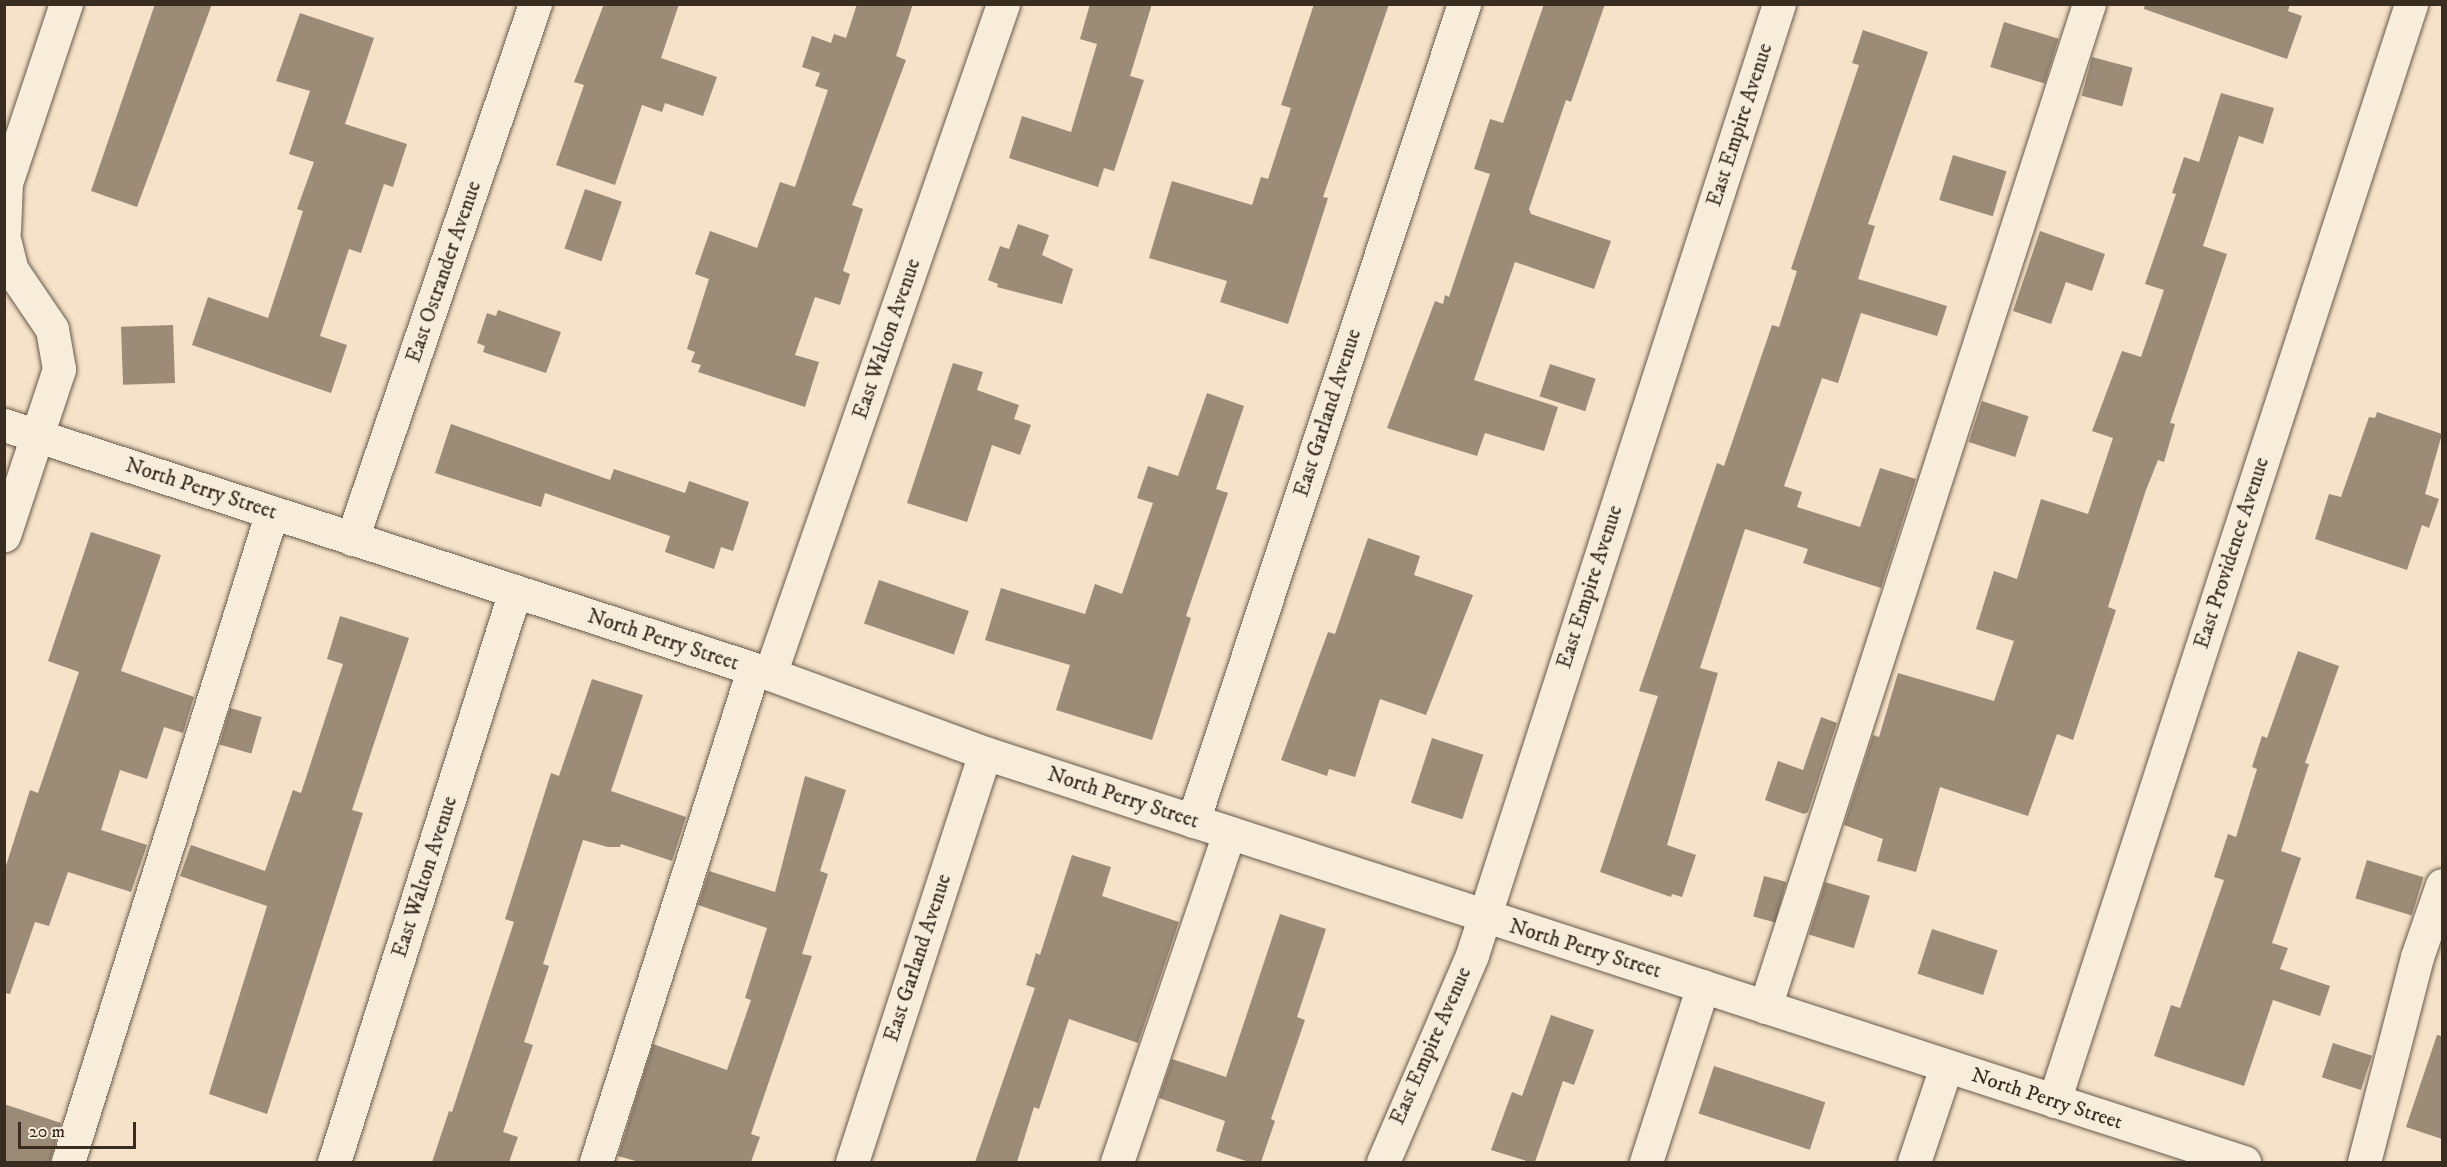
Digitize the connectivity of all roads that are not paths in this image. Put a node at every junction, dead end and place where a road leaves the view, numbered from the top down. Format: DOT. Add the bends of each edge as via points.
graph roads {
  1 [pos="66,4"];
  2 [pos="535,4"];
  3 [pos="1003,4"];
  4 [pos="1464,4"];
  5 [pos="1779,4"];
  6 [pos="2089,4"];
  7 [pos="2411,4"];
  8 [pos="4,230"];
  9 [pos="4,239"];
  10 [pos="4,425"];
  11 [pos="36,435"];
  12 [pos="272,512"];
  13 [pos="4,535"];
  14 [pos="352,538"];
  15 [pos="515,591"];
  16 [pos="762,672"];
  17 [pos="985,753"];
  18 [pos="1193,821"];
  19 [pos="1229,833"];
  20 [pos="2442,885"];
  21 [pos="1483,916"];
  22 [pos="1703,986"];
  23 [pos="1765,1007"];
  24 [pos="1946,1067"];
  25 [pos="2054,1101"];
  26 [pos="2179,1153"];
  27 [pos="68,1162"];
  28 [pos="334,1162"];
  29 [pos="596,1162"];
  30 [pos="852,1162"];
  31 [pos="1117,1162"];
  32 [pos="1383,1162"];
  33 [pos="1646,1162"];
  34 [pos="1914,1162"];
  35 [pos="2244,1162"];
  36 [pos="2364,1162"];
  1 -- 8 [label="street" via="6,183"];
  2 -- 14 [label="street, East Ostrander Avenue"];
  3 -- 16 [label="street, East Walton Avenue"];
  4 -- 18 [label="street, East Garland Avenue"];
  5 -- 21 [label="street, East Empire Avenue"];
  6 -- 23 [label="street"];
  7 -- 25 [label="street, East Providence Avenue"];
  9 -- 11 [label="street" via="12,270 52,329 59,369"];
  10 -- 11 [label="street, North Perry Street"];
  11 -- 12 [label="street, North Perry Street"];
  11 -- 13 [label="street"];
  12 -- 14 [label="street, North Perry Street"];
  12 -- 27 [label="street"];
  14 -- 15 [label="street, North Perry Street"];
  15 -- 16 [label="street, North Perry Street"];
  15 -- 28 [label="street, East Walton Avenue"];
  16 -- 17 [label="street, North Perry Street"];
  16 -- 29 [label="street, East Walton Avenue"];
  17 -- 18 [label="street, North Perry Street"];
  17 -- 30 [label="street, East Garland Avenue"];
  18 -- 19 [label="street, North Perry Street"];
  19 -- 21 [label="street, North Perry Street"];
  19 -- 31 [label="street"];
  20 -- 36 [label="street" via="2417,957"];
  21 -- 22 [label="street, North Perry Street"];
  21 -- 32 [label="street, East Empire Avenue" via="1472,955"];
  22 -- 23 [label="street, North Perry Street"];
  22 -- 33 [label="street"];
  23 -- 24 [label="street, North Perry Street"];
  24 -- 25 [label="street, North Perry Street"];
  24 -- 34 [label="street"];
  25 -- 26 [label="street, North Perry Street"];
  26 -- 35 [label="street, North Perry Street"];
}
